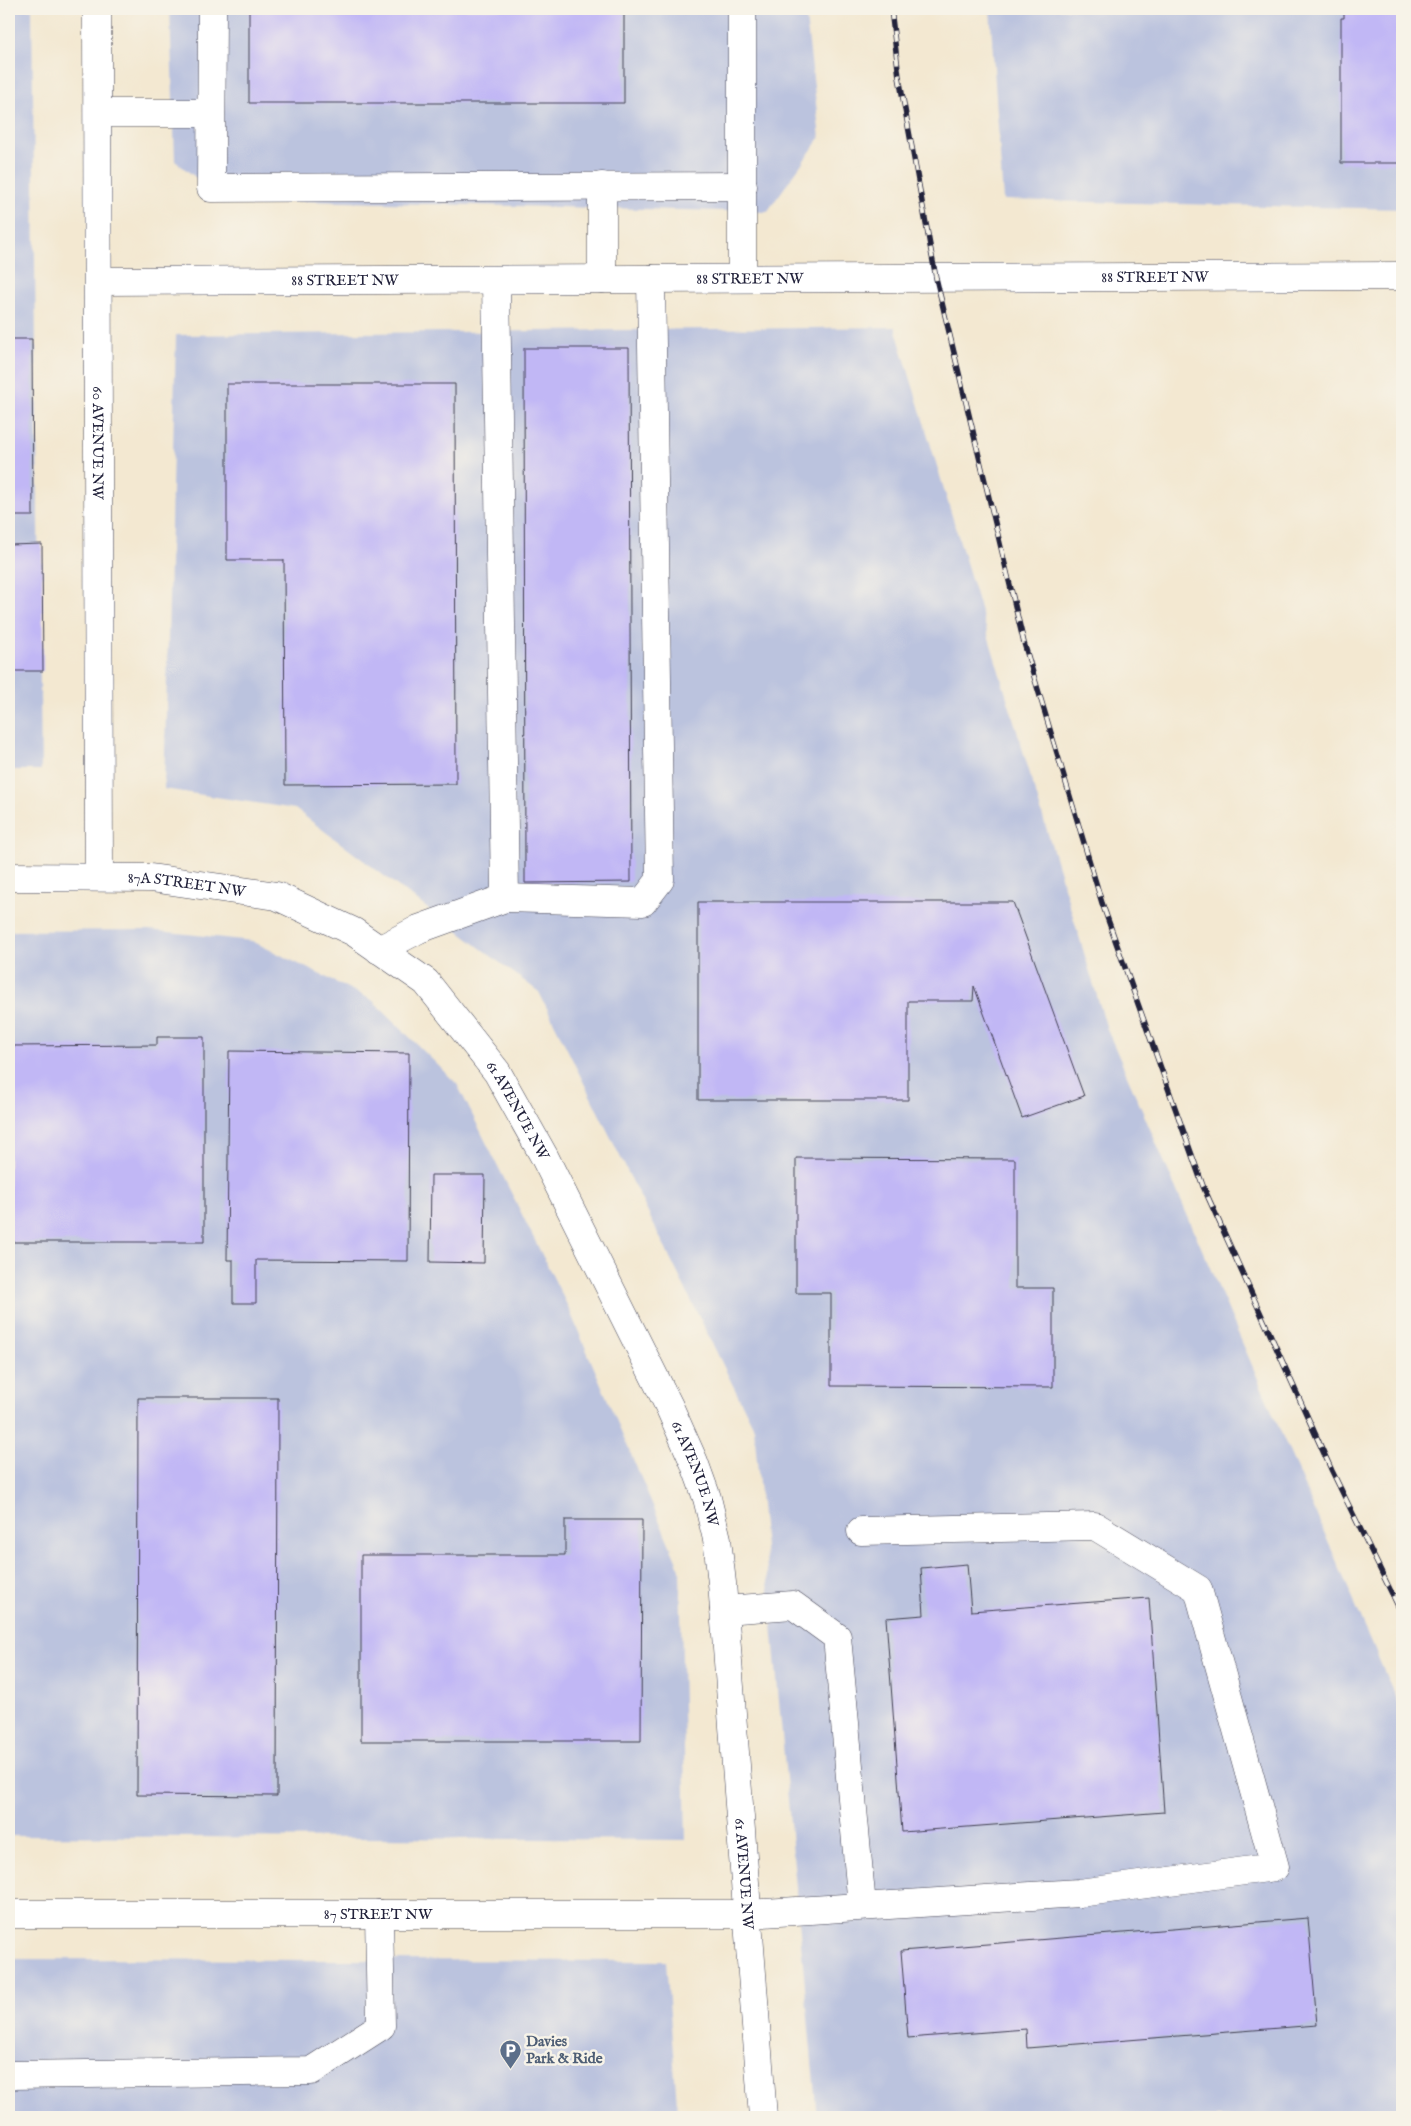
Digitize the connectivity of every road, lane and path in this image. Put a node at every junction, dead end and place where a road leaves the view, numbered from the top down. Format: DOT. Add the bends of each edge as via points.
graph roads {
  1 [pos="98,9"];
  2 [pos="212,9"];
  3 [pos="742,9"];
  4 [pos="211,112"];
  5 [pos="98,113"];
  6 [pos="602,186"];
  7 [pos="743,186"];
  8 [pos="1402,276"];
  9 [pos="742,278"];
  10 [pos="602,279"];
  11 [pos="651,279"];
  12 [pos="496,280"];
  13 [pos="99,281"];
  14 [pos="9,876"];
  15 [pos="99,877"];
  16 [pos="505,898"];
  17 [pos="354,932"];
  18 [pos="379,950"];
  19 [pos="861,1531"];
  20 [pos="724,1610"];
  21 [pos="862,1906"];
  22 [pos="9,1914"];
  23 [pos="379,1914"];
  24 [pos="748,1914"];
  25 [pos="9,2075"];
  26 [pos="763,2117"];
  1 -- 5 [label="street, 60 AVENUE NW"];
  2 -- 4 [label="street"];
  3 -- 7 [label="street"];
  4 -- 5 [label="street"];
  4 -- 6 [label="street" via="211,188"];
  5 -- 13 [label="street, 60 AVENUE NW"];
  6 -- 7 [label="street"];
  6 -- 10 [label="street"];
  7 -- 9 [label="street"];
  8 -- 9 [label="street, 88 STREET NW"];
  9 -- 11 [label="street, 88 STREET NW"];
  10 -- 11 [label="street, 88 STREET NW"];
  10 -- 12 [label="street, 88 STREET NW"];
  11 -- 16 [label="street" via="660,880 643,902"];
  12 -- 13 [label="street, 88 STREET NW"];
  12 -- 16 [label="street"];
  13 -- 15 [label="street, 60 AVENUE NW"];
  14 -- 15 [label="street, 87A STREET NW"];
  15 -- 17 [label="street, 87A STREET NW" via="151,878 277,896"];
  16 -- 18 [label="street" via="419,929"];
  17 -- 18 [label="street, 61 AVENUE NW"];
  18 -- 20 [label="street, 61 AVENUE NW" via="426,982 497,1072 544,1156 694,1462 717,1539"];
  19 -- 21 [label="street, 87 STREET NW" via="1095,1526 1198,1589 1275,1866 1079,1893"];
  20 -- 21 [label="street" via="793,1604 837,1637"];
  20 -- 24 [label="street, 61 AVENUE NW"];
  21 -- 24 [label="street, 87 STREET NW"];
  22 -- 23 [label="street, 87 STREET NW"];
  23 -- 24 [label="street, 87 STREET NW"];
  23 -- 25 [label="street" via="381,2026 311,2071"];
  24 -- 26 [label="street, 61 AVENUE NW"];
}
